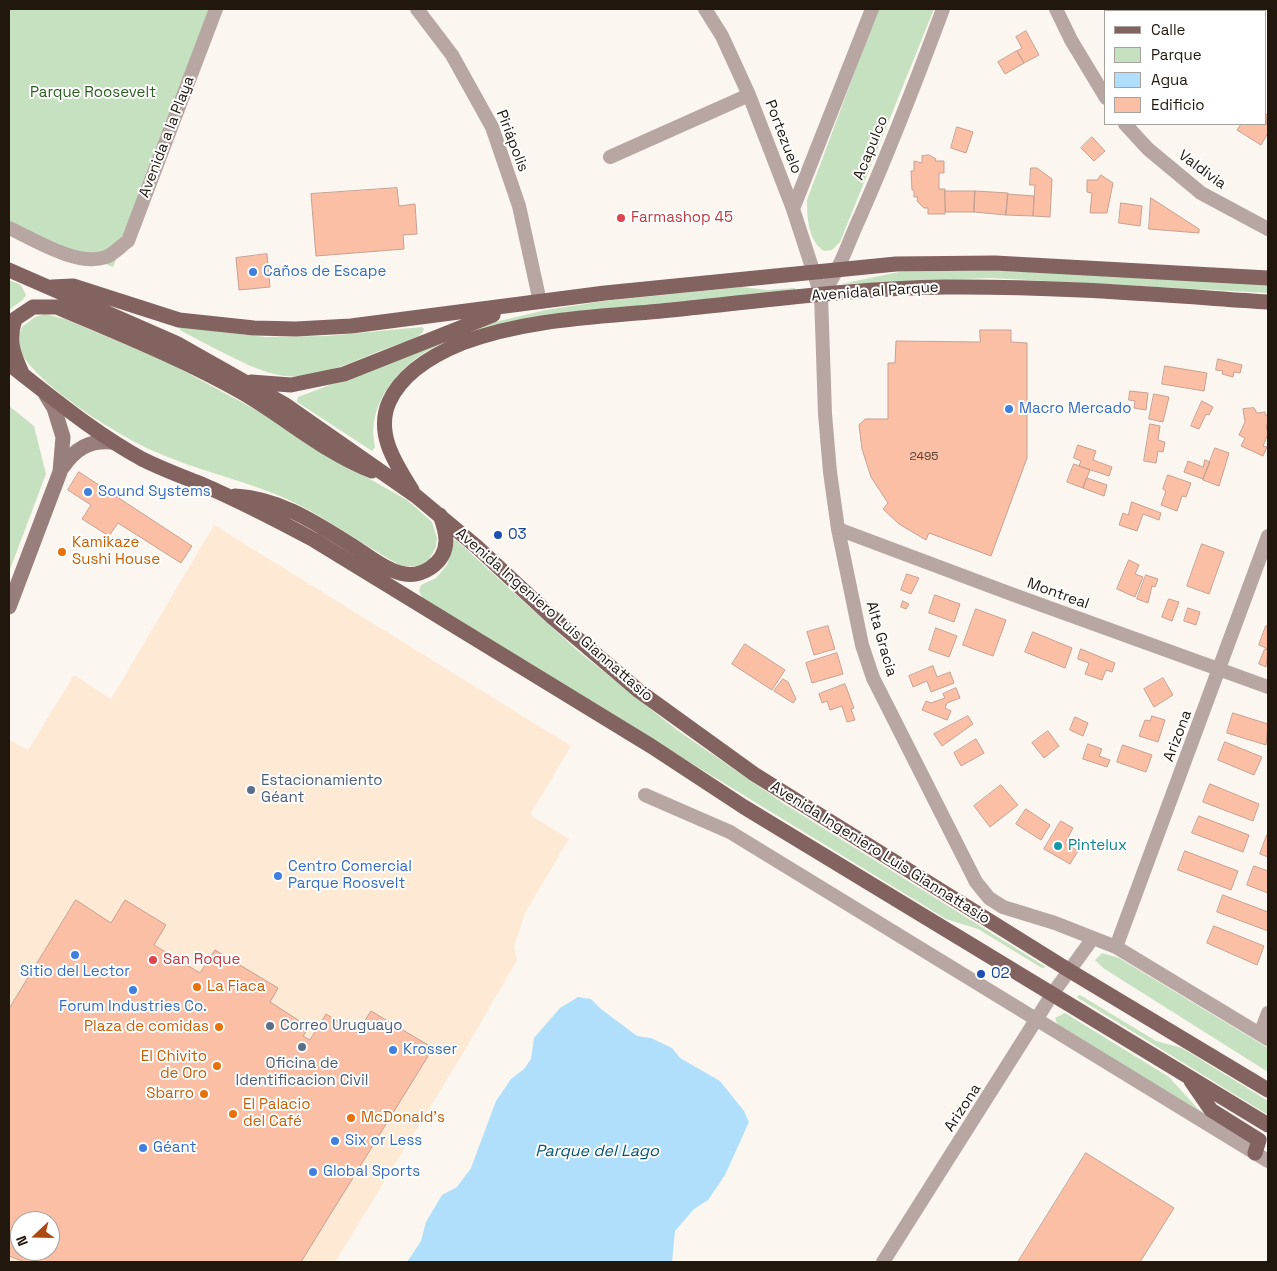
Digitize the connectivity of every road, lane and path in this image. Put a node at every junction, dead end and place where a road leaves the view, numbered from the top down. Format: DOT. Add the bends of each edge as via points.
graph roads {
  1 [pos="216,9"];
  2 [pos="417,9"];
  3 [pos="705,9"];
  4 [pos="872,9"];
  5 [pos="943,9"];
  6 [pos="1056,9"];
  7 [pos="749,95"];
  8 [pos="1104,95"];
  9 [pos="1126,125"];
  10 [pos="610,157"];
  11 [pos="793,209"];
  12 [pos="9,228"];
  13 [pos="1268,230"];
  14 [pos="9,270"];
  15 [pos="839,270"];
  16 [pos="1268,278"];
  17 [pos="817,284"];
  18 [pos="46,287"];
  19 [pos="540,302"];
  20 [pos="1268,302"];
  21 [pos="9,364"];
  22 [pos="206,373"];
  23 [pos="22,374"];
  24 [pos="247,381"];
  25 [pos="46,395"];
  26 [pos="112,442"];
  27 [pos="60,472"];
  28 [pos="388,476"];
  29 [pos="226,496"];
  30 [pos="416,496"];
  31 [pos="440,515"];
  32 [pos="838,529"];
  33 [pos="1268,536"];
  34 [pos="9,607"];
  35 [pos="1221,669"];
  36 [pos="1268,687"];
  37 [pos="645,795"];
  38 [pos="1093,938"];
  39 [pos="1116,947"];
  40 [pos="1070,971"];
  41 [pos="1053,993"];
  42 [pos="1268,1013"];
  43 [pos="1037,1021"];
  44 [pos="1264,1036"];
  45 [pos="1188,1076"];
  46 [pos="1268,1090"];
  47 [pos="1268,1125"];
  48 [pos="1255,1153"];
  49 [pos="1268,1162"];
  50 [pos="883,1262"];
  1 -- 12 [label="street, Avenida a la Playa" via="128,240 108,257 86,260 72,257"];
  2 -- 19 [label="street, Piriápolis" via="452,55 492,127 519,206"];
  3 -- 7 [label="street, Portezuelo" via="722,36"];
  4 -- 11 [label="street"];
  5 -- 15 [label="street, Acapulco"];
  6 -- 8 [label="street"];
  7 -- 10 [label="street"];
  7 -- 11 [label="street, Portezuelo"];
  9 -- 13 [label="street, Valdivia" via="1148,149 1201,193"];
  11 -- 17 [label="street, Portezuelo"];
  14 -- 18 [label="main road, Avenida Ingeniero Luis Giannattasio"];
  15 -- 16 [label="main road, Avenida al Parque" via="896,264 995,263"];
  15 -- 17 [label="main road, Avenida al Parque"];
  15 -- 17 [label="street, Acapulco"];
  17 -- 19 [label="main road, Avenida al Parque" via="677,285"];
  17 -- 20 [label="main road, Avenida al Parque" via="1042,288"];
  17 -- 30 [label="main road, Avenida al Parque" via="543,324 484,336 429,359 399,386 389,402 385,425 388,446"];
  17 -- 32 [label="street, Alta Gracia" via="825,414"];
  18 -- 19 [label="main road" via="73,286 179,320 254,328 351,326"];
  18 -- 24 [label="main road, Avenida Ingeniero Luis Giannattasio" via="176,343"];
  19 -- 24 [label="main road" via="456,328 344,374 291,385"];
  21 -- 23 [label="main road, Avenida Ingeniero Luis Giannattasio"];
  22 -- 23 [label="main road" via="57,307 44,305 23,312 15,319 10,340"];
  22 -- 24 [label="main road"];
  22 -- 28 [label="main road" via="347,460"];
  23 -- 25 [label="main road, Avenida Ingeniero Luis Giannattasio"];
  24 -- 28 [label="main road, Avenida Ingeniero Luis Giannattasio" via="351,448"];
  25 -- 26 [label="main road, Avenida Ingeniero Luis Giannattasio"];
  25 -- 27 [label="street" via="54,408 62,437"];
  26 -- 27 [label="street" via="100,440 85,445 68,458"];
  26 -- 29 [label="main road, Avenida Ingeniero Luis Giannattasio" via="175,475"];
  27 -- 34 [label="street"];
  28 -- 30 [label="main road, Avenida Ingeniero Luis Giannattasio"];
  29 -- 31 [label="main road" via="257,497 285,507 381,564 409,575 428,570 440,557 446,540"];
  29 -- 41 [label="main road, Avenida Ingeniero Luis Giannattasio" via="270,515 314,540 651,746 744,807"];
  30 -- 31 [label="main road, Avenida Ingeniero Luis Giannattasio"];
  31 -- 40 [label="main road, Avenida Ingeniero Luis Giannattasio" via="585,646 694,732 754,774"];
  32 -- 35 [label="street, Montreal"];
  32 -- 38 [label="street, Alta Gracia" via="862,644 873,678 976,882 989,898 1003,907"];
  33 -- 35 [label="street, Arizona"];
  35 -- 36 [label="street, Montreal"];
  35 -- 39 [label="street, Arizona"];
  37 -- 43 [label="street" via="730,832"];
  38 -- 39 [label="street"];
  38 -- 40 [label="street, Arizona"];
  39 -- 44 [label="street"];
  40 -- 41 [label="street, Arizona"];
  40 -- 46 [label="main road, Avenida Ingeniero Luis Giannattasio"];
  41 -- 43 [label="street, Arizona"];
  41 -- 45 [label="main road, Avenida Ingeniero Luis Giannattasio"];
  42 -- 44 [label="street"];
  43 -- 48 [label="street"];
  43 -- 50 [label="street, Arizona"];
  45 -- 47 [label="main road, Avenida Ingeniero Luis Giannattasio"];
  45 -- 48 [label="main road" via="1211,1110 1259,1140"];
  48 -- 49 [label="street"];
}
